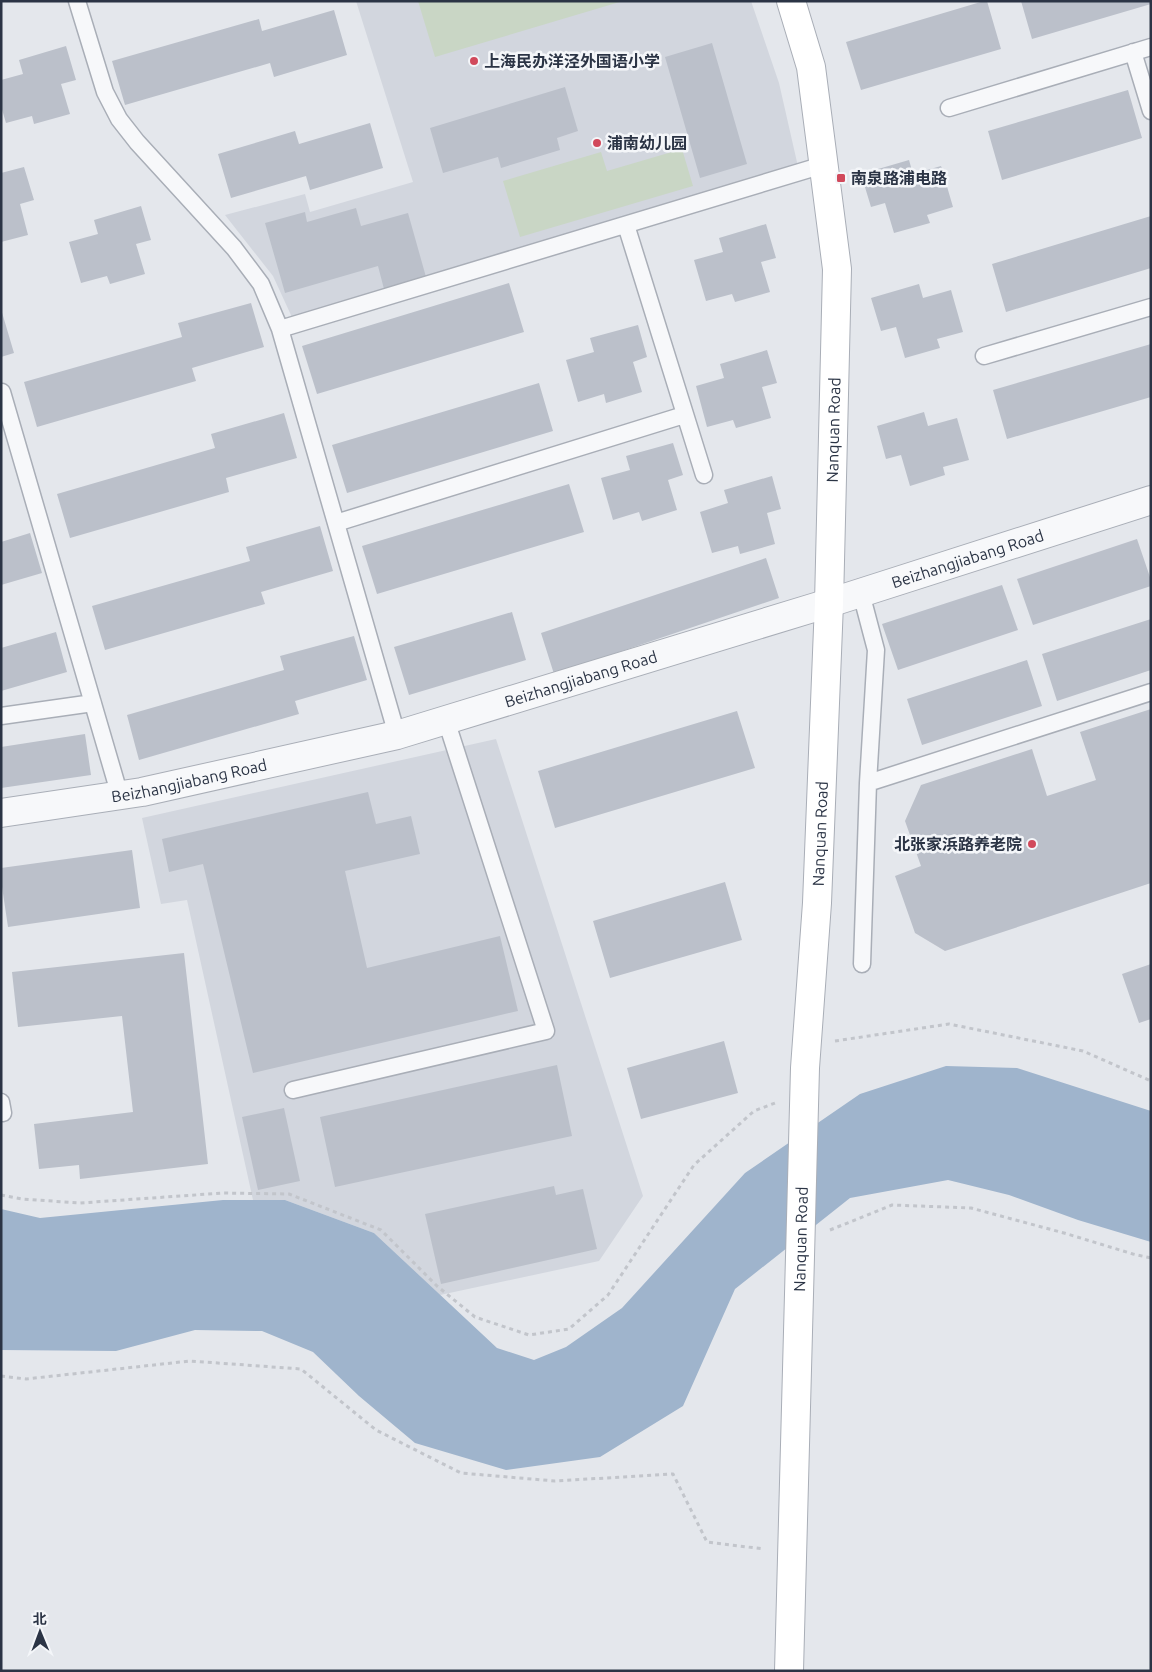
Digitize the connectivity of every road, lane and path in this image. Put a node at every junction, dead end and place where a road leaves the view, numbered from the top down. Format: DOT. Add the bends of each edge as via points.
graph roads {
  1 [pos="77,1"];
  2 [pos="790,1"];
  3 [pos="1151,47"];
  4 [pos="1133,52"];
  5 [pos="949,108"];
  6 [pos="1151,111"];
  7 [pos="823,165"];
  8 [pos="626,225"];
  9 [pos="1151,307"];
  10 [pos="280,330"];
  11 [pos="984,356"];
  12 [pos="2,392"];
  13 [pos="684,415"];
  14 [pos="704,475"];
  15 [pos="1151,500"];
  16 [pos="336,523"];
  17 [pos="861,593"];
  18 [pos="829,603"];
  19 [pos="1151,692"];
  20 [pos="93,703"];
  21 [pos="1,716"];
  22 [pos="446,720"];
  23 [pos="397,735"];
  24 [pos="868,783"];
  25 [pos="120,796"];
  26 [pos="1,813"];
  27 [pos="862,964"];
  28 [pos="806,1057"];
  29 [pos="1151,1081"];
  30 [pos="292,1090"];
  31 [pos="805,1102"];
  32 [pos="1,1194"];
  33 [pos="801,1254"];
  34 [pos="1151,1258"];
  35 [pos="1,1376"];
  36 [pos="792,1552"];
  37 [pos="789,1671"];
  1 -- 10 [label="lane" via="105,92 119,119 234,248 261,284"];
  2 -- 7 [label="street, Nanquan Road" via="811,67"];
  3 -- 4 [label="lane"];
  4 -- 5 [label="lane"];
  4 -- 6 [label="lane"];
  7 -- 8 [label="lane"];
  7 -- 18 [label="street, Nanquan Road" via="837,269"];
  8 -- 10 [label="lane"];
  8 -- 13 [label="lane"];
  9 -- 11 [label="lane"];
  10 -- 16 [label="lane"];
  12 -- 20 [label="lane"];
  13 -- 14 [label="lane"];
  13 -- 16 [label="lane"];
  15 -- 17 [label="street, Beizhangjiabang Road"];
  16 -- 23 [label="lane"];
  17 -- 18 [label="street, Beizhangjiabang Road"];
  17 -- 24 [label="lane" via="876,650"];
  18 -- 22 [label="street, Beizhangjiabang Road"];
  18 -- 28 [label="street, Nanquan Road" via="817,904"];
  19 -- 24 [label="lane"];
  20 -- 21 [label="lane"];
  20 -- 25 [label="lane"];
  22 -- 23 [label="street, Beizhangjiabang Road"];
  22 -- 30 [label="lane" via="546,1031"];
  23 -- 25 [label="street, Beizhangjiabang Road"];
  24 -- 27 [label="lane"];
  25 -- 26 [label="street, Beizhangjiabang Road"];
  28 -- 29 [label="path" via="949,1024 1083,1051"];
  28 -- 31 [label="street, Nanquan Road"];
  31 -- 32 [label="path" via="777,1102 754,1111 694,1165 608,1295 569,1329 529,1336 475,1317 437,1286 381,1230 289,1194 223,1193 80,1203 22,1199"];
  31 -- 33 [label="street, Nanquan Road"];
  33 -- 34 [label="path" via="892,1205 971,1208"];
  33 -- 36 [label="street, Nanquan Road"];
  35 -- 36 [label="path" via="26,1379 190,1362 301,1369 376,1430 461,1473 555,1481 673,1474 707,1542"];
  36 -- 37 [label="street, Nanquan Road"];
}
